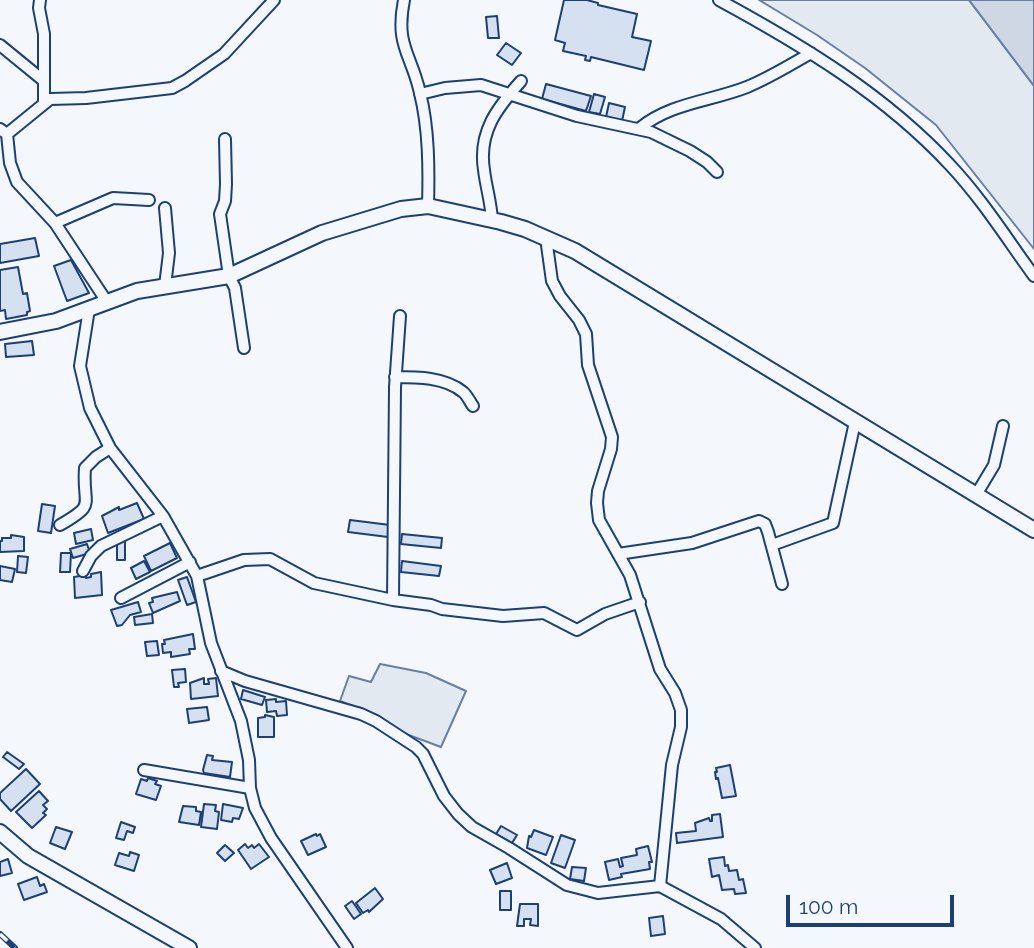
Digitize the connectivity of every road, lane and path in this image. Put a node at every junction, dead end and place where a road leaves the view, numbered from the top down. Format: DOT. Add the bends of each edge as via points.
graph roads {
  1 [pos="40,0"];
  2 [pos="275,0"];
  3 [pos="404,0"];
  4 [pos="719,0"];
  5 [pos="0,45"];
  6 [pos="811,53"];
  7 [pos="44,81"];
  8 [pos="521,81"];
  9 [pos="421,94"];
  10 [pos="509,94"];
  11 [pos="44,103"];
  12 [pos="640,128"];
  13 [pos="3,132"];
  14 [pos="225,139"];
  15 [pos="717,172"];
  16 [pos="149,200"];
  17 [pos="428,206"];
  18 [pos="165,208"];
  19 [pos="492,220"];
  20 [pos="55,223"];
  21 [pos="546,238"];
  22 [pos="229,276"];
  23 [pos="1034,276"];
  24 [pos="165,286"];
  25 [pos="107,302"];
  26 [pos="89,309"];
  27 [pos="400,316"];
  28 [pos="0,332"];
  29 [pos="244,348"];
  30 [pos="396,377"];
  31 [pos="473,406"];
  32 [pos="855,422"];
  33 [pos="1003,426"];
  34 [pos="110,448"];
  35 [pos="976,495"];
  36 [pos="163,516"];
  37 [pos="60,525"];
  38 [pos="1034,530"];
  39 [pos="772,545"];
  40 [pos="618,554"];
  41 [pos="190,562"];
  42 [pos="83,571"];
  43 [pos="197,576"];
  44 [pos="782,584"];
  45 [pos="121,598"];
  46 [pos="393,600"];
  47 [pos="640,602"];
  48 [pos="221,671"];
  49 [pos="144,770"];
  50 [pos="250,788"];
  51 [pos="0,832"];
  52 [pos="660,886"];
  53 [pos="189,948"];
  54 [pos="347,948"];
  55 [pos="755,948"];
  1 -- 7 [label="street"];
  2 -- 11 [label="street" via="224,54 172,88"];
  3 -- 9 [label="street" via="400,35"];
  4 -- 6 [label="street"];
  5 -- 7 [label="street"];
  6 -- 12 [label="street" via="746,87 666,112"];
  6 -- 23 [label="street" via="904,120 950,165"];
  7 -- 11 [label="street"];
  8 -- 10 [label="street"];
  9 -- 10 [label="street" via="472,85"];
  9 -- 17 [label="street"];
  10 -- 12 [label="street" via="577,116"];
  10 -- 19 [label="street" via="495,112 484,140"];
  11 -- 13 [label="street"];
  12 -- 15 [label="street" via="690,151"];
  13 -- 20 [label="street" via="17,182"];
  14 -- 22 [label="street" via="225,201 220,214"];
  16 -- 20 [label="street" via="113,198"];
  17 -- 19 [label="street"];
  17 -- 22 [label="street" via="401,209 322,233"];
  18 -- 24 [label="street" via="170,253"];
  19 -- 21 [label="street"];
  20 -- 25 [label="street"];
  21 -- 32 [label="street" via="575,251"];
  21 -- 40 [label="street" via="552,281 586,334 588,365 612,437 597,503 599,520"];
  22 -- 24 [label="street"];
  22 -- 29 [label="street"];
  24 -- 25 [label="street"];
  25 -- 26 [label="street"];
  26 -- 28 [label="street"];
  26 -- 34 [label="street" via="82,380"];
  27 -- 30 [label="street"];
  30 -- 31 [label="street" via="446,383 463,392"];
  30 -- 46 [label="street"];
  32 -- 35 [label="street"];
  32 -- 39 [label="street" via="835,521"];
  33 -- 35 [label="street" via="994,465"];
  34 -- 36 [label="street"];
  34 -- 37 [label="street" via="85,468 87,502 83,511"];
  35 -- 38 [label="street"];
  36 -- 41 [label="street"];
  36 -- 42 [label="street" via="101,546"];
  39 -- 40 [label="street" via="765,524 759,521 692,543"];
  39 -- 44 [label="street"];
  40 -- 47 [label="street"];
  41 -- 43 [label="street"];
  41 -- 45 [label="street"];
  43 -- 46 [label="street" via="244,560 270,559 314,583"];
  43 -- 48 [label="street"];
  46 -- 47 [label="street" via="503,616 544,613 577,630"];
  47 -- 52 [label="street" via="660,669 681,710"];
  48 -- 50 [label="street" via="241,721"];
  48 -- 52 [label="street" via="376,721 423,754 444,796 472,827 567,885 598,893"];
  49 -- 50 [label="street"];
  50 -- 54 [label="street" via="271,838"];
  51 -- 53 [label="street" via="28,856"];
  52 -- 55 [label="street" via="721,919"];
}
